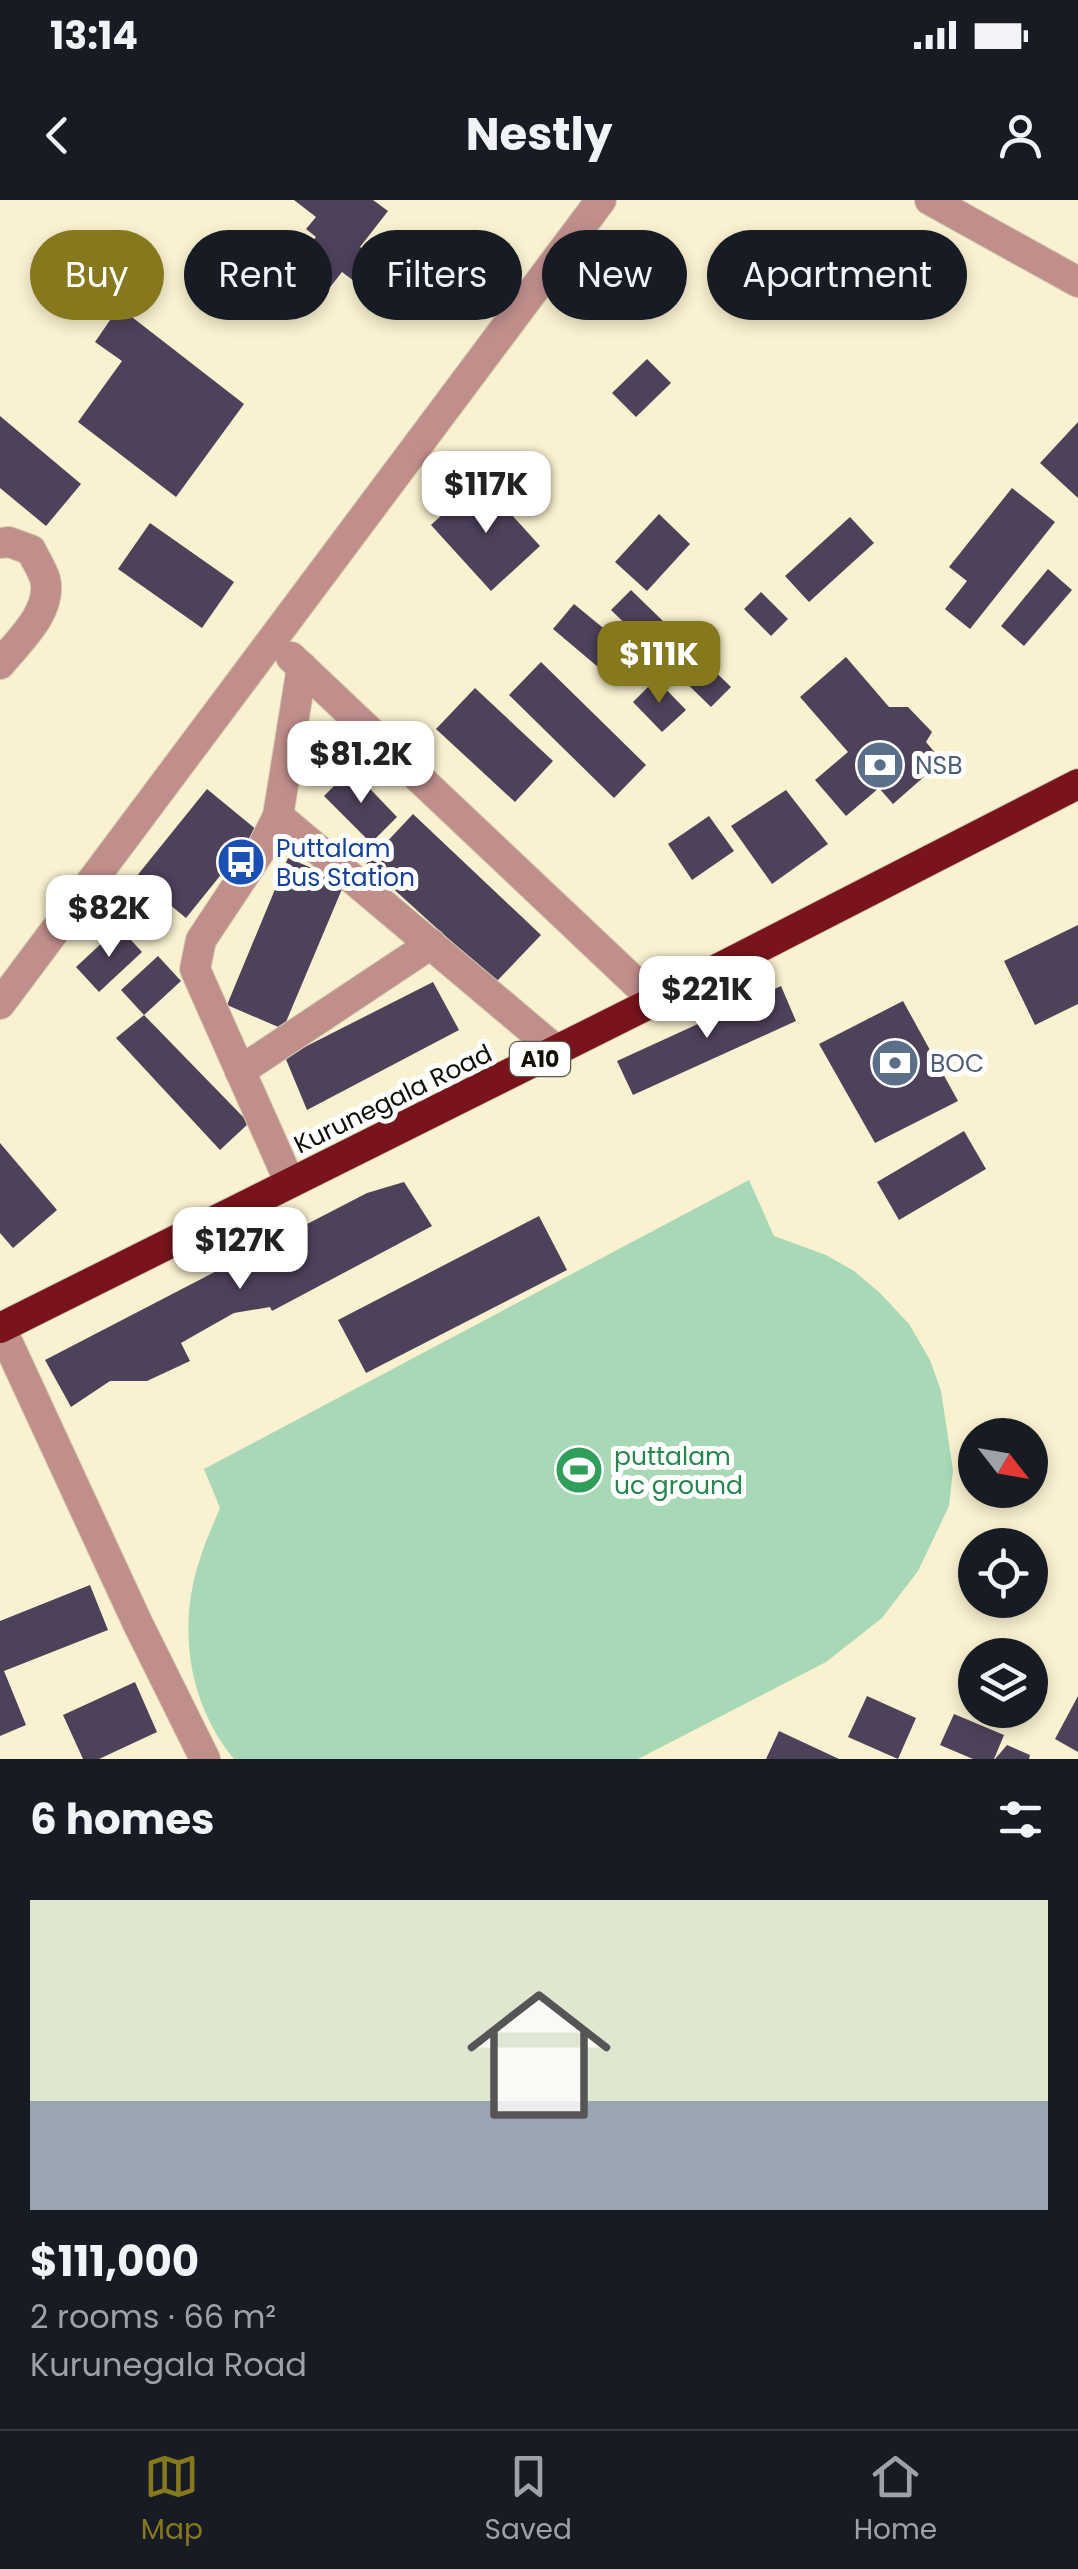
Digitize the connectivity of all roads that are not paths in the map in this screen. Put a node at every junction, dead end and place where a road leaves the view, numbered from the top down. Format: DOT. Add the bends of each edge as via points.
graph roads {
  1 [pos="601,200"];
  2 [pos="930,200"];
  3 [pos="1078,282"];
  4 [pos="0,543"];
  5 [pos="272,639"];
  6 [pos="0,664"];
  7 [pos="302,667"];
  8 [pos="1078,784"];
  9 [pos="278,816"];
  10 [pos="431,944"];
  11 [pos="656,1002"];
  12 [pos="0,1004"];
  13 [pos="556,1050"];
  14 [pos="240,1071"];
  15 [pos="290,1183"];
  16 [pos="0,1328"];
  17 [pos="205,1759"];
  1 -- 5 [label="street"];
  2 -- 3 [label="street"];
  4 -- 6 [label="street" via="30,550 45,596"];
  5 -- 7 [label="street"];
  5 -- 12 [label="street"];
  7 -- 9 [label="street"];
  7 -- 11 [label="street"];
  8 -- 11 [label="highway, Kurunegala Road / A10"];
  9 -- 10 [label="street"];
  9 -- 14 [label="street" via="201,940 195,969"];
  10 -- 13 [label="street"];
  10 -- 14 [label="street"];
  11 -- 13 [label="highway, Kurunegala Road / A10"];
  13 -- 15 [label="highway, Kurunegala Road / A10"];
  14 -- 15 [label="street"];
  15 -- 16 [label="highway, Kurunegala Road / A10"];
  16 -- 17 [label="street"];
}
